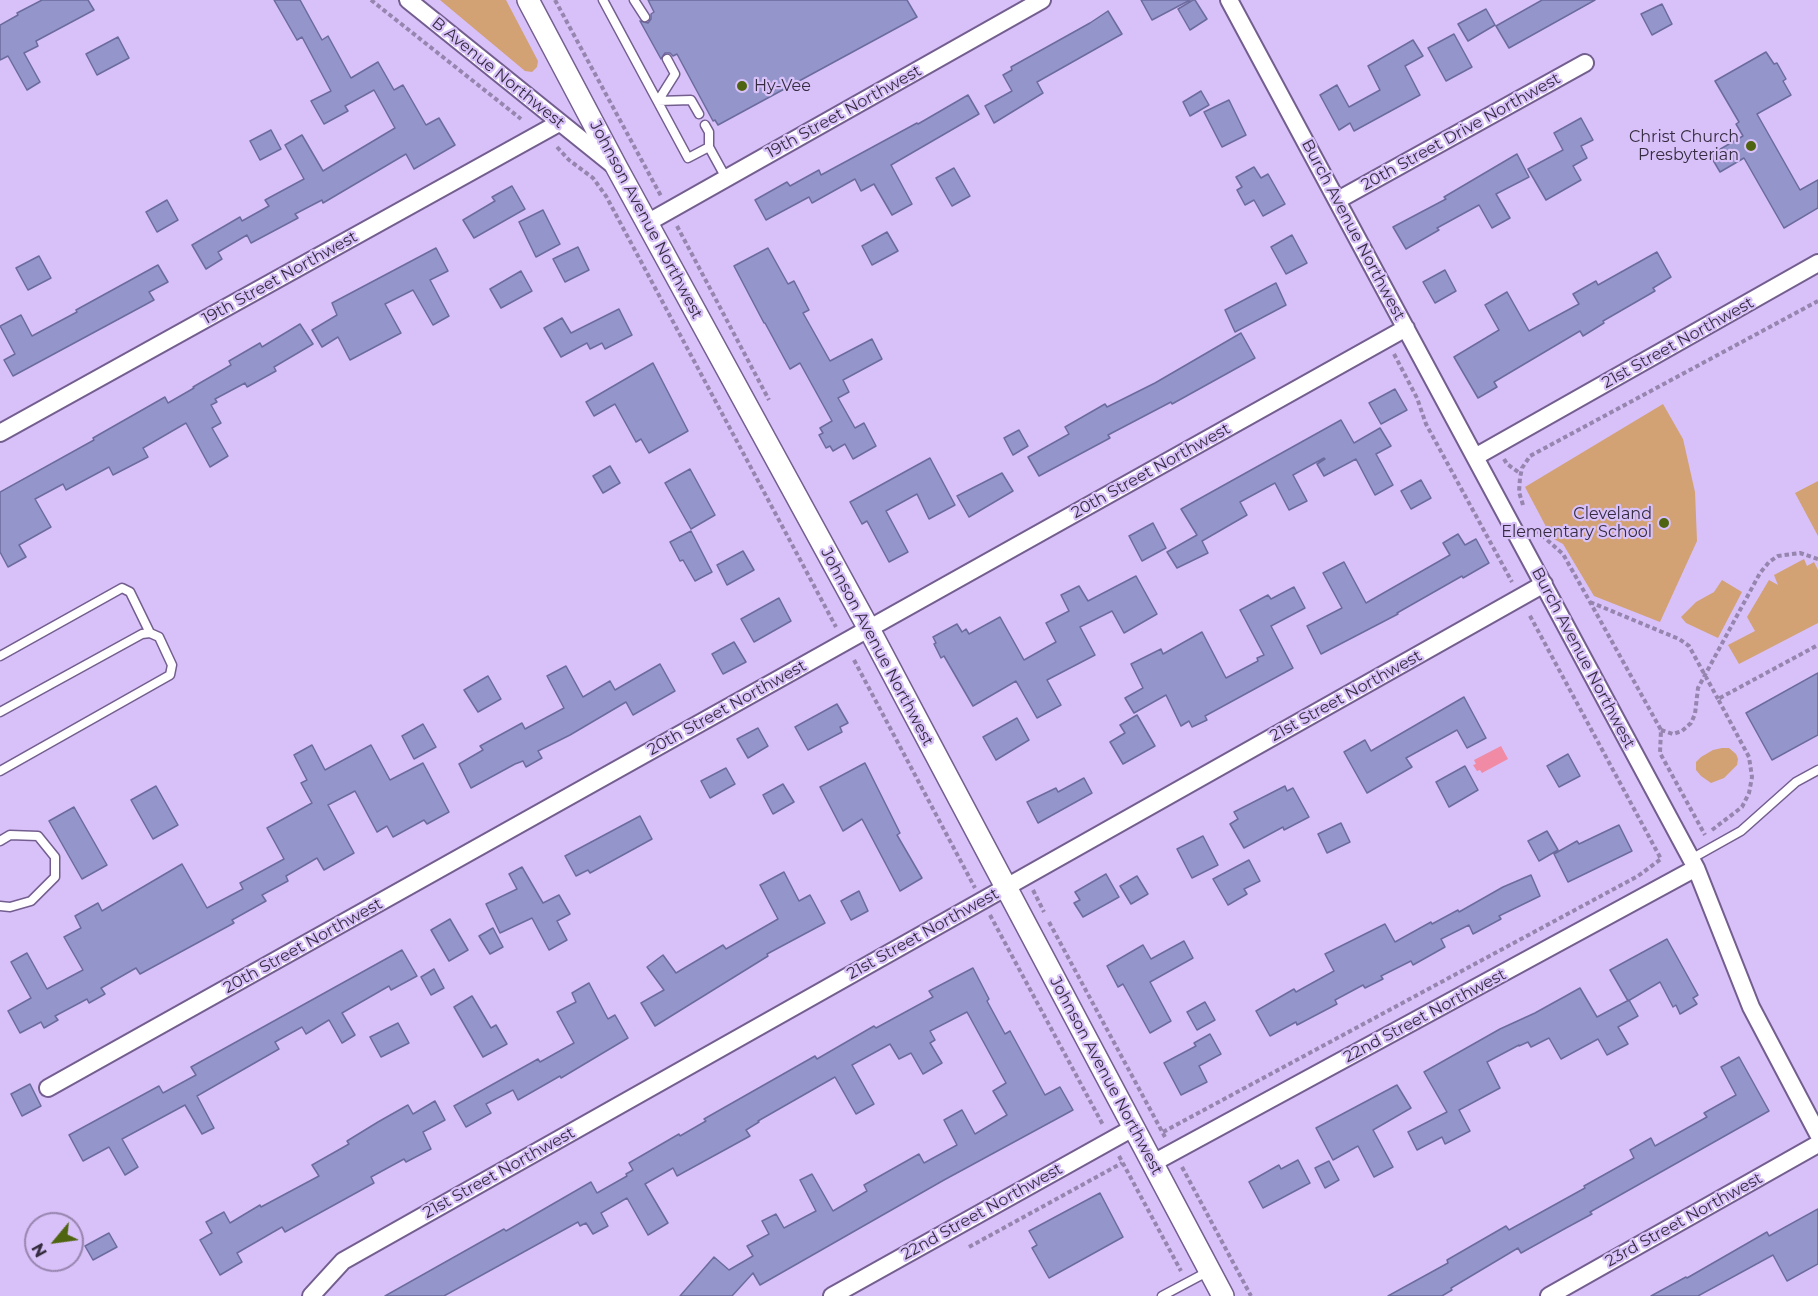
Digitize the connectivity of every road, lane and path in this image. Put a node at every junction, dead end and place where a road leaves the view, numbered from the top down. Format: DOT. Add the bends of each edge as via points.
graph roads {
  1 [pos="371,0"];
  2 [pos="408,0"];
  3 [pos="528,0"];
  4 [pos="603,0"];
  5 [pos="634,0"];
  6 [pos="1042,0"];
  7 [pos="1229,0"];
  8 [pos="645,17"];
  9 [pos="667,59"];
  10 [pos="1584,63"];
  11 [pos="658,101"];
  12 [pos="699,114"];
  13 [pos="521,119"];
  14 [pos="560,123"];
  15 [pos="705,125"];
  16 [pos="557,147"];
  17 [pos="709,147"];
  18 [pos="617,168"];
  19 [pos="726,178"];
  20 [pos="1338,200"];
  21 [pos="647,223"];
  22 [pos="1818,263"];
  23 [pos="1818,301"];
  24 [pos="1406,328"];
  25 [pos="1393,351"];
  26 [pos="0,433"];
  27 [pos="1452,450"];
  28 [pos="1443,454"];
  29 [pos="1475,457"];
  30 [pos="1503,458"];
  31 [pos="1521,474"];
  32 [pos="1524,508"];
  33 [pos="1533,524"];
  34 [pos="1818,559"];
  35 [pos="1513,584"];
  36 [pos="1544,584"];
  37 [pos="1590,602"];
  38 [pos="1529,614"];
  39 [pos="836,627"];
  40 [pos="869,629"];
  41 [pos="150,633"];
  42 [pos="1818,645"];
  43 [pos="0,656"];
  44 [pos="854,660"];
  45 [pos="1706,676"];
  46 [pos="1718,699"];
  47 [pos="0,712"];
  48 [pos="1661,730"];
  49 [pos="1818,770"];
  50 [pos="0,771"];
  51 [pos="1705,835"];
  52 [pos="1698,838"];
  53 [pos="0,841"];
  54 [pos="1694,863"];
  55 [pos="1005,888"];
  56 [pos="982,901"];
  57 [pos="0,906"];
  58 [pos="48,1089"];
  59 [pos="1133,1128"];
  60 [pos="1163,1132"];
  61 [pos="1818,1134"];
  62 [pos="1110,1141"];
  63 [pos="1818,1144"];
  64 [pos="1122,1163"];
  65 [pos="1153,1163"];
  66 [pos="969,1247"];
  67 [pos="1209,1271"];
  68 [pos="1187,1283"];
  69 [pos="311,1296"];
  70 [pos="832,1296"];
  71 [pos="1162,1296"];
  72 [pos="1223,1296"];
  73 [pos="1549,1296"];
  1 -- 13 [label="path"];
  2 -- 14 [label="street, B Avenue Northwest"];
  3 -- 18 [label="street, Johnson Avenue Northwest"];
  4 -- 11 [label="lane"];
  5 -- 8 [label="lane"];
  6 -- 19 [label="street, 19th Street Northwest"];
  7 -- 20 [label="street, Burch Avenue Northwest"];
  9 -- 11 [label="lane" via="675,74"];
  10 -- 20 [label="street, 20th Street Drive Northwest"];
  11 -- 12 [label="lane" via="691,100"];
  11 -- 17 [label="lane" via="688,158"];
  14 -- 18 [label="street, B Avenue Northwest"];
  14 -- 26 [label="street, 19th Street Northwest"];
  15 -- 17 [label="lane"];
  16 -- 39 [label="path" via="593,178 606,196"];
  17 -- 19 [label="lane"];
  18 -- 21 [label="street, Johnson Avenue Northwest"];
  19 -- 21 [label="street, 19th Street Northwest"];
  20 -- 24 [label="street, Burch Avenue Northwest"];
  21 -- 40 [label="street, Johnson Avenue Northwest"];
  22 -- 29 [label="street, 21st Street Northwest"];
  23 -- 31 [label="path" via="1530,456"];
  24 -- 29 [label="street, Burch Avenue Northwest"];
  24 -- 40 [label="street, 20th Street Northwest"];
  25 -- 28 [label="path"];
  27 -- 28 [label="path"];
  28 -- 35 [label="path"];
  29 -- 36 [label="street, Burch Avenue Northwest"];
  30 -- 31 [label="path"];
  31 -- 32 [label="path" via="1519,492"];
  33 -- 37 [label="path" via="1563,554"];
  34 -- 45 [label="path" via="1800,553 1778,556 1769,562"];
  36 -- 54 [label="street, Burch Avenue Northwest"];
  36 -- 55 [label="street, 21st Street Northwest"];
  37 -- 45 [label="path" via="1679,639 1689,646"];
  37 -- 48 [label="path"];
  38 -- 60 [label="path" via="1661,859 1638,876"];
  40 -- 55 [label="street, Johnson Avenue Northwest"];
  40 -- 58 [label="street, 20th Street Northwest"];
  41 -- 43 [label="lane" via="130,592 122,588"];
  41 -- 47 [label="lane"];
  41 -- 50 [label="lane" via="159,638 169,654 170,675"];
  42 -- 46 [label="path"];
  44 -- 56 [label="path"];
  45 -- 46 [label="path"];
  45 -- 48 [label="path" via="1698,688 1691,723 1673,734"];
  46 -- 51 [label="path" via="1749,757 1752,777 1742,807"];
  48 -- 51 [label="path" via="1660,753"];
  49 -- 54 [label="lane" via="1796,782 1741,831"];
  51 -- 52 [label="path"];
  53 -- 57 [label="lane" via="10,835 38,836 55,857 55,877 31,902"];
  54 -- 61 [label="street, Burch Avenue Northwest" via="1751,1007"];
  54 -- 65 [label="street, 22nd Street Northwest"];
  55 -- 56 [label="street, 21st Street Northwest"];
  55 -- 59 [label="street, Johnson Avenue Northwest"];
  56 -- 62 [label="path" via="1031,985"];
  56 -- 69 [label="street, 21st Street Northwest" via="343,1261"];
  59 -- 62 [label="street, 22nd Street Northwest"];
  59 -- 65 [label="street, Johnson Avenue Northwest"];
  62 -- 64 [label="path"];
  62 -- 70 [label="street, 22nd Street Northwest"];
  63 -- 73 [label="street, 23rd Street Northwest"];
  64 -- 66 [label="path"];
  64 -- 68 [label="path"];
  65 -- 67 [label="street, Johnson Avenue Northwest"];
  67 -- 68 [label="lane"];
  67 -- 72 [label="street, Johnson Avenue Northwest"];
  68 -- 71 [label="lane"];
}
